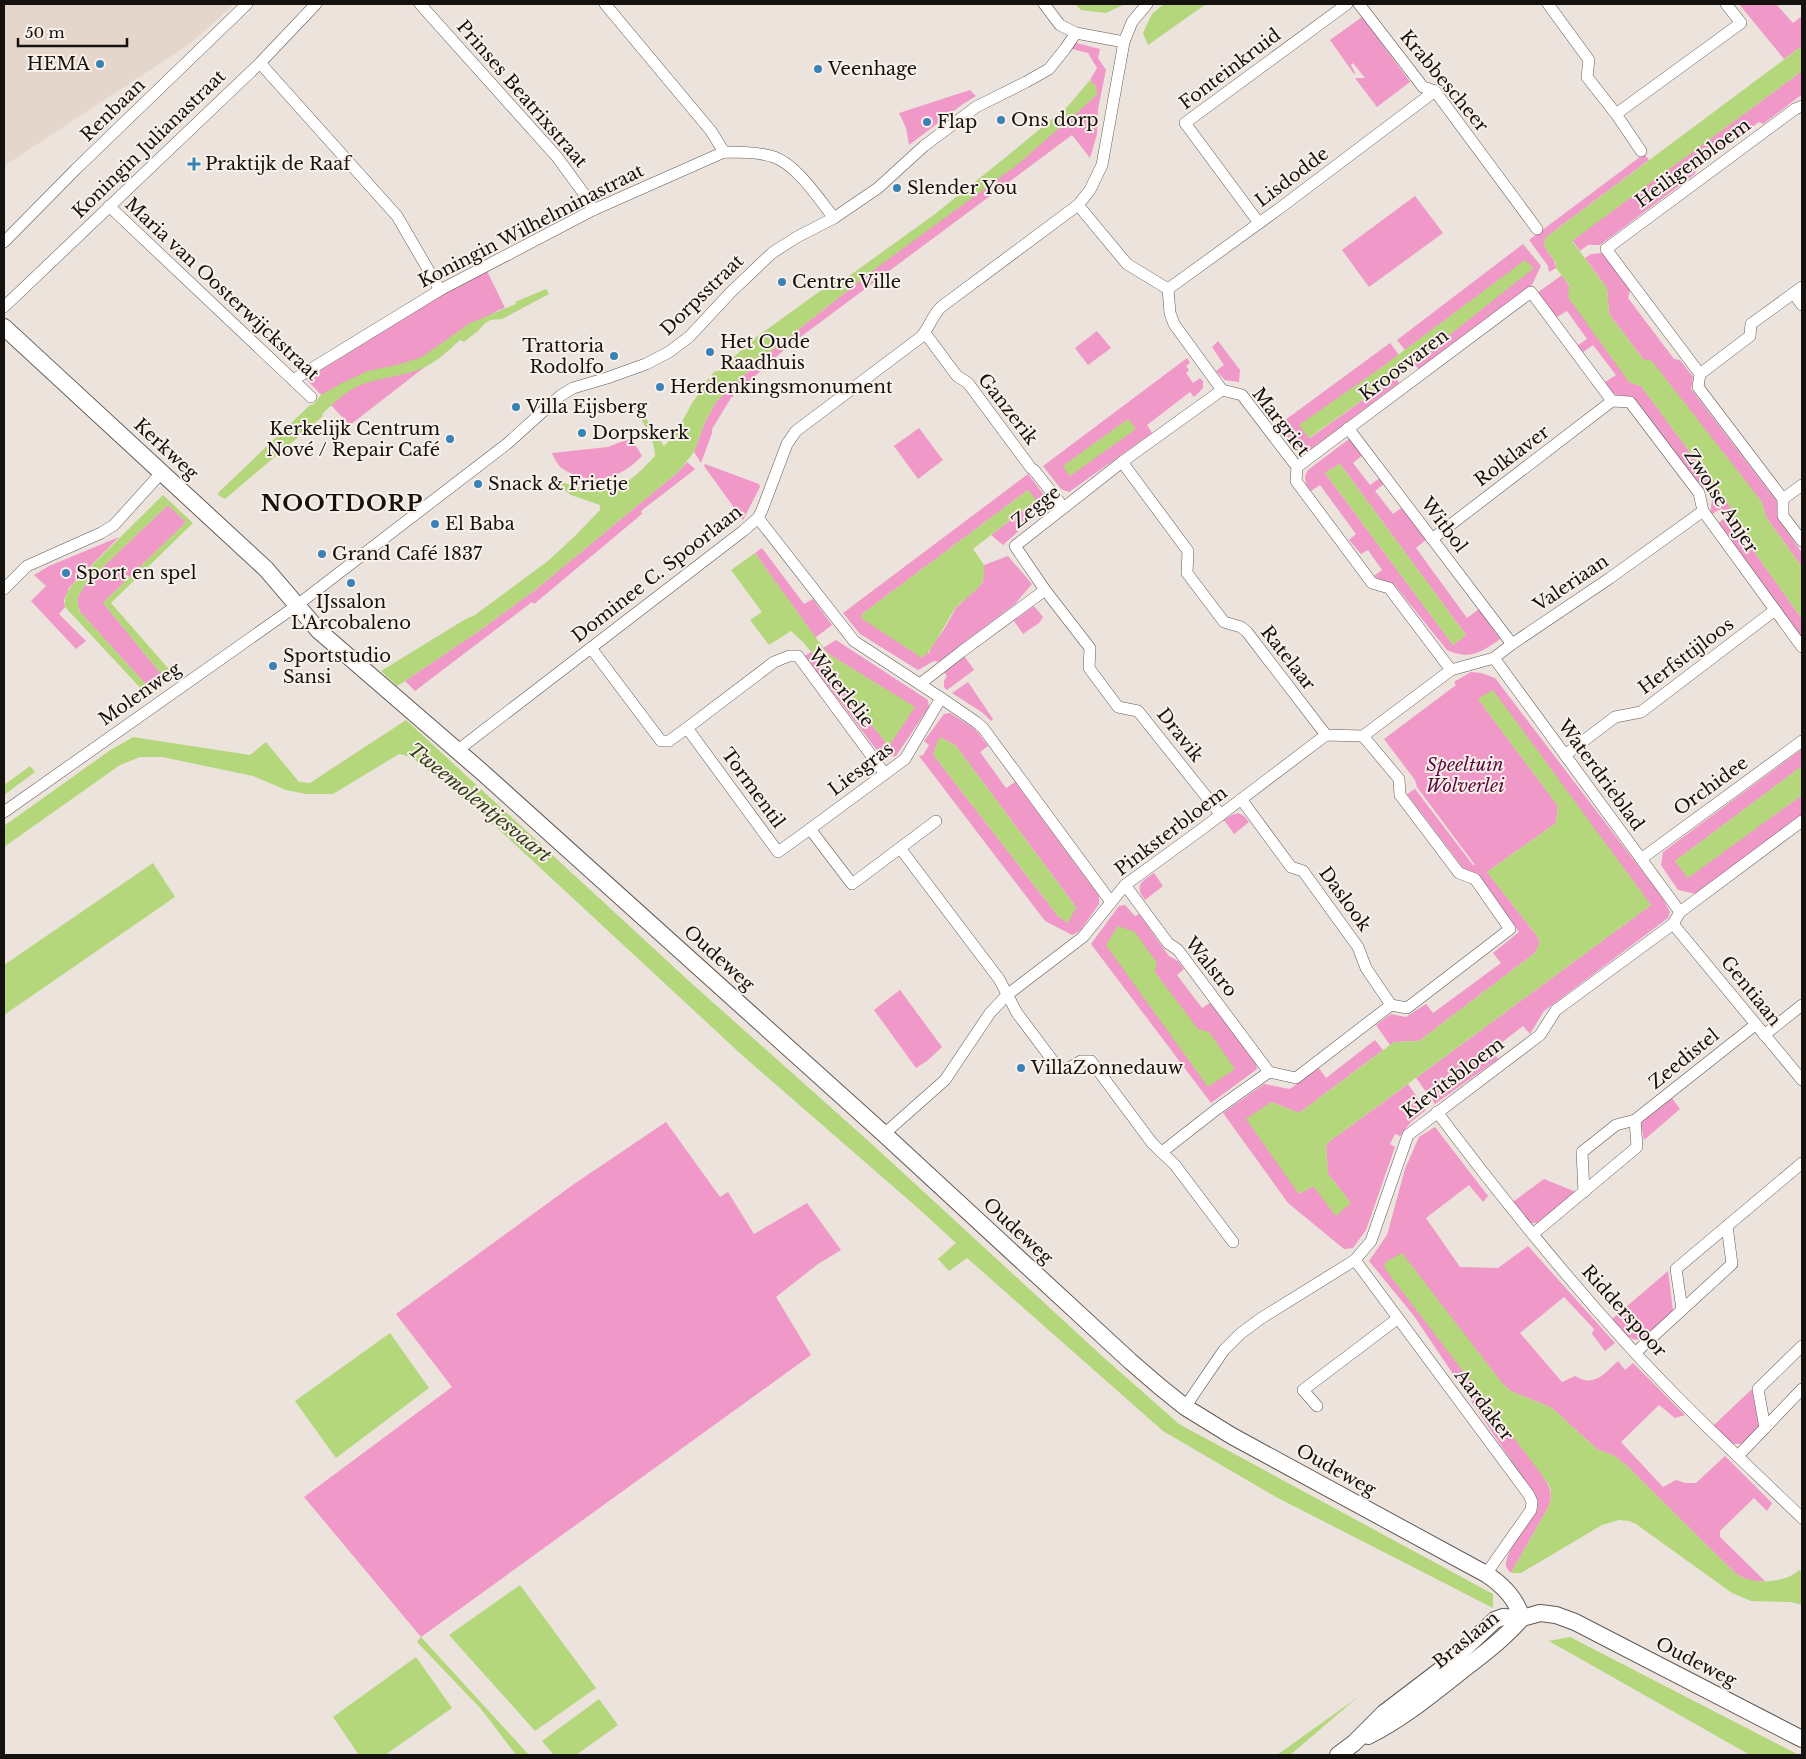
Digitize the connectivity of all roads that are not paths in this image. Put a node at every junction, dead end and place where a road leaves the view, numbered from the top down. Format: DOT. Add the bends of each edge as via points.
graph roads {
  1 [pos="247,4"];
  2 [pos="316,4"];
  3 [pos="420,4"];
  4 [pos="605,4"];
  5 [pos="1044,4"];
  6 [pos="1147,4"];
  7 [pos="1347,4"];
  8 [pos="1359,4"];
  9 [pos="1548,4"];
  10 [pos="1726,4"];
  11 [pos="1076,33"];
  12 [pos="1124,42"];
  13 [pos="260,63"];
  14 [pos="1435,91"];
  15 [pos="1802,106"];
  16 [pos="1616,114"];
  17 [pos="1641,151"];
  18 [pos="724,152"];
  19 [pos="1078,204"];
  20 [pos="109,206"];
  21 [pos="592,210"];
  22 [pos="834,218"];
  23 [pos="1259,223"];
  24 [pos="1537,229"];
  25 [pos="4,242"];
  26 [pos="1168,289"];
  27 [pos="440,290"];
  28 [pos="1798,291"];
  29 [pos="1802,305"];
  30 [pos="4,307"];
  31 [pos="4,327"];
  32 [pos="925,333"];
  33 [pos="1700,374"];
  34 [pos="293,380"];
  35 [pos="1222,390"];
  36 [pos="310,396"];
  37 [pos="1612,401"];
  38 [pos="1348,428"];
  39 [pos="1122,462"];
  40 [pos="1298,467"];
  41 [pos="162,472"];
  42 [pos="1802,485"];
  43 [pos="1783,500"];
  44 [pos="1063,507"];
  45 [pos="1703,511"];
  46 [pos="758,518"];
  47 [pos="1432,539"];
  48 [pos="1802,541"];
  49 [pos="4,589"];
  50 [pos="1045,590"];
  51 [pos="296,606"];
  52 [pos="1774,610"];
  53 [pos="1512,644"];
  54 [pos="1802,647"];
  55 [pos="591,648"];
  56 [pos="1494,658"];
  57 [pos="1451,670"];
  58 [pos="920,684"];
  59 [pos="941,698"];
  60 [pos="688,728"];
  61 [pos="1326,735"];
  62 [pos="1364,736"];
  63 [pos="1802,741"];
  64 [pos="458,750"];
  65 [pos="1565,755"];
  66 [pos="885,774"];
  67 [pos="1241,799"];
  68 [pos="4,812"];
  69 [pos="1221,815"];
  70 [pos="936,821"];
  71 [pos="1802,821"];
  72 [pos="810,829"];
  73 [pos="900,848"];
  74 [pos="1642,860"];
  75 [pos="1126,885"];
  76 [pos="1111,902"];
  77 [pos="1680,912"];
  78 [pos="1673,924"];
  79 [pos="1007,995"];
  80 [pos="1391,1005"];
  81 [pos="1802,1005"];
  82 [pos="1755,1024"];
  83 [pos="1764,1035"];
  84 [pos="1269,1072"];
  85 [pos="1802,1080"];
  86 [pos="1437,1112"];
  87 [pos="1635,1120"];
  88 [pos="884,1134"];
  89 [pos="1162,1152"];
  90 [pos="1802,1164"];
  91 [pos="1584,1192"];
  92 [pos="1727,1226"];
  93 [pos="1533,1234"];
  94 [pos="1233,1242"];
  95 [pos="1355,1260"];
  96 [pos="1682,1309"];
  97 [pos="1397,1318"];
  98 [pos="1802,1346"];
  99 [pos="1636,1353"];
  100 [pos="1802,1389"];
  101 [pos="1317,1406"];
  102 [pos="1185,1407"];
  103 [pos="1765,1428"];
  104 [pos="1738,1456"];
  105 [pos="1802,1518"];
  106 [pos="1486,1574"];
  107 [pos="1522,1618"];
  108 [pos="1802,1739"];
  109 [pos="1338,1755"];
  1 -- 25 [label="street, Renbaan"];
  2 -- 13 [label="street, Koningin Julianastraat"];
  3 -- 21 [label="street, Prinses Beatrixstraat" via="557,157"];
  4 -- 18 [label="street" via="711,131"];
  5 -- 11 [label="street" via="1060,25"];
  6 -- 12 [label="street, Dominee C. Spoorlaan" via="1132,22"];
  7 -- 23 [label="street, Fonteinkruid" via="1185,123"];
  8 -- 14 [label="street, Krabbescheer" via="1423,87"];
  9 -- 16 [label="street" via="1589,60 1587,77"];
  10 -- 16 [label="street" via="1741,23"];
  11 -- 12 [label="street"];
  11 -- 22 [label="street, Dorpsstraat" via="1049,69 976,107 924,146 878,188"];
  12 -- 19 [label="street, Dominee C. Spoorlaan" via="1102,165 1090,190"];
  13 -- 20 [label="street, Koningin Julianastraat"];
  13 -- 27 [label="street" via="397,216"];
  14 -- 23 [label="street, Lisdodde"];
  14 -- 24 [label="street, Krabbescheer"];
  15 -- 33 [label="street, Heiligenbloem" via="1606,249"];
  16 -- 17 [label="street"];
  18 -- 21 [label="street, Koningin Wilhelminastraat"];
  18 -- 22 [label="street, Koningin Wilhelminastraat" via="766,156 788,165"];
  19 -- 26 [label="street" via="1127,264"];
  19 -- 32 [label="street, Dominee C. Spoorlaan" via="941,306"];
  20 -- 30 [label="street, Koningin Julianastraat"];
  20 -- 34 [label="street, Maria van Oosterwijckstraat"];
  21 -- 27 [label="street, Koningin Wilhelminastraat"];
  22 -- 51 [label="street, Dorpsstraat" via="772,253 689,337 669,352 646,364 573,388 560,396 508,443"];
  23 -- 26 [label="street, Lisdodde"];
  26 -- 35 [label="street" via="1174,324"];
  27 -- 34 [label="street, Koningin Wilhelminastraat"];
  28 -- 29 [label="street"];
  28 -- 33 [label="street" via="1752,324 1750,336"];
  31 -- 41 [label="street, Kerkweg"];
  32 -- 44 [label="street, Ganzerik" via="957,376 968,383"];
  32 -- 46 [label="street, Dominee C. Spoorlaan" via="796,430 787,444"];
  33 -- 43 [label="street" via="1698,387"];
  34 -- 36 [label="street, Maria van Oosterwijckstraat"];
  35 -- 39 [label="street, Zegge"];
  35 -- 40 [label="street, Margriet" via="1242,395"];
  37 -- 38 [label="street, Kroosvaren" via="1531,292"];
  37 -- 45 [label="street, Zwolse Anjer" via="1630,402 1699,493"];
  37 -- 47 [label="street, Rolklaver"];
  38 -- 40 [label="street, Kroosvaren"];
  38 -- 47 [label="street, Witbol"];
  39 -- 44 [label="street, Zegge"];
  39 -- 61 [label="street, Ratelaar" via="1188,551 1187,573 1224,622 1242,627 1247,632"];
  40 -- 57 [label="street, Margriet" via="1296,480 1372,583 1389,588"];
  41 -- 49 [label="street" via="114,525 28,566"];
  41 -- 51 [label="street, Kerkweg" via="266,569"];
  42 -- 43 [label="street"];
  43 -- 48 [label="street" via="1783,516"];
  44 -- 50 [label="street, Zegge" via="1015,546"];
  45 -- 52 [label="street, Zwolse Anjer"];
  45 -- 53 [label="street, Valeriaan"];
  46 -- 55 [label="street, Dominee C. Spoorlaan"];
  46 -- 58 [label="street" via="854,641"];
  47 -- 53 [label="street, Witbol"];
  50 -- 58 [label="street"];
  50 -- 69 [label="street, Dravik" via="1090,648 1089,668 1118,707 1138,711"];
  51 -- 64 [label="street, Oudeweg" via="319,631"];
  51 -- 68 [label="street, Molenweg"];
  52 -- 54 [label="street, Zwolse Anjer"];
  52 -- 65 [label="street, Herfsttijloos" via="1641,712 1614,718"];
  53 -- 56 [label="street, Valeriaan"];
  55 -- 60 [label="street" via="661,741 669,741"];
  55 -- 64 [label="street, Dominee C. Spoorlaan"];
  56 -- 57 [label="street, Valeriaan"];
  56 -- 65 [label="street, Waterdrieblad"];
  57 -- 62 [label="street"];
  58 -- 59 [label="street"];
  59 -- 66 [label="street, Liesgras" via="905,759"];
  59 -- 76 [label="street" via="983,728"];
  60 -- 66 [label="street, Waterlelie" via="774,662 798,656"];
  60 -- 72 [label="street, Tormentil" via="778,852"];
  61 -- 62 [label="street"];
  61 -- 67 [label="street, Pinksterbloem"];
  62 -- 80 [label="street" via="1398,779 1400,795 1459,873 1475,879 1510,929 1407,1008"];
  63 -- 74 [label="street, Orchidee"];
  64 -- 88 [label="street, Oudeweg"];
  65 -- 74 [label="street, Waterdrieblad"];
  66 -- 72 [label="street, Liesgras"];
  67 -- 69 [label="street, Pinksterbloem"];
  67 -- 80 [label="street, Daslook" via="1291,867 1303,871 1353,939 1366,968"];
  69 -- 75 [label="street, Pinksterbloem"];
  70 -- 73 [label="street, Tormentil"];
  71 -- 77 [label="street, Kievitsbloem"];
  72 -- 73 [label="street, Tormentil" via="852,884"];
  73 -- 79 [label="street"];
  74 -- 77 [label="street, Waterdrieblad"];
  75 -- 76 [label="street, Pinksterbloem"];
  75 -- 84 [label="street, Walstro"];
  76 -- 79 [label="street, Pinksterbloem" via="1083,937"];
  77 -- 78 [label="street, Kievitsbloem"];
  78 -- 82 [label="street, Gentiaan"];
  78 -- 86 [label="street, Kievitsbloem" via="1556,1010 1540,1034"];
  79 -- 88 [label="street, Pinksterbloem" via="990,1013 945,1080"];
  79 -- 89 [label="street" via="1056,1065 1066,1070 1081,1061 1091,1061"];
  80 -- 84 [label="street" via="1296,1078"];
  81 -- 83 [label="street"];
  82 -- 83 [label="street, Gentiaan"];
  82 -- 87 [label="street, Zeedistel"];
  83 -- 85 [label="street, Gentiaan"];
  84 -- 89 [label="street"];
  86 -- 93 [label="street, Ridderspoor"];
  86 -- 95 [label="street, Kievitsbloem" via="1408,1134 1371,1241"];
  87 -- 91 [label="street" via="1636,1147"];
  87 -- 91 [label="street, Zeedistel" via="1616,1125 1582,1152"];
  88 -- 102 [label="street, Oudeweg" via="1130,1362"];
  89 -- 94 [label="street"];
  90 -- 92 [label="street"];
  91 -- 93 [label="street"];
  92 -- 96 [label="street" via="1732,1264"];
  92 -- 96 [label="street" via="1676,1269"];
  93 -- 99 [label="street, Ridderspoor"];
  95 -- 97 [label="street, Aardaker"];
  95 -- 102 [label="street, Kievitsbloem" via="1240,1334 1224,1350"];
  96 -- 99 [label="street"];
  97 -- 101 [label="street" via="1304,1390"];
  97 -- 106 [label="street, Aardaker" via="1532,1502 1530,1510"];
  98 -- 103 [label="street" via="1758,1389"];
  99 -- 104 [label="street, Ridderspoor"];
  100 -- 103 [label="street"];
  102 -- 106 [label="street, Oudeweg" via="1232,1436"];
  103 -- 104 [label="street"];
  104 -- 105 [label="street, Ridderspoor"];
  106 -- 107 [label="street, Oudeweg" via="1502,1585 1519,1607"];
  107 -- 108 [label="street, Oudeweg" via="1556,1615 1575,1622"];
  107 -- 109 [label="street, Braslaan" via="1495,1620"];
}
